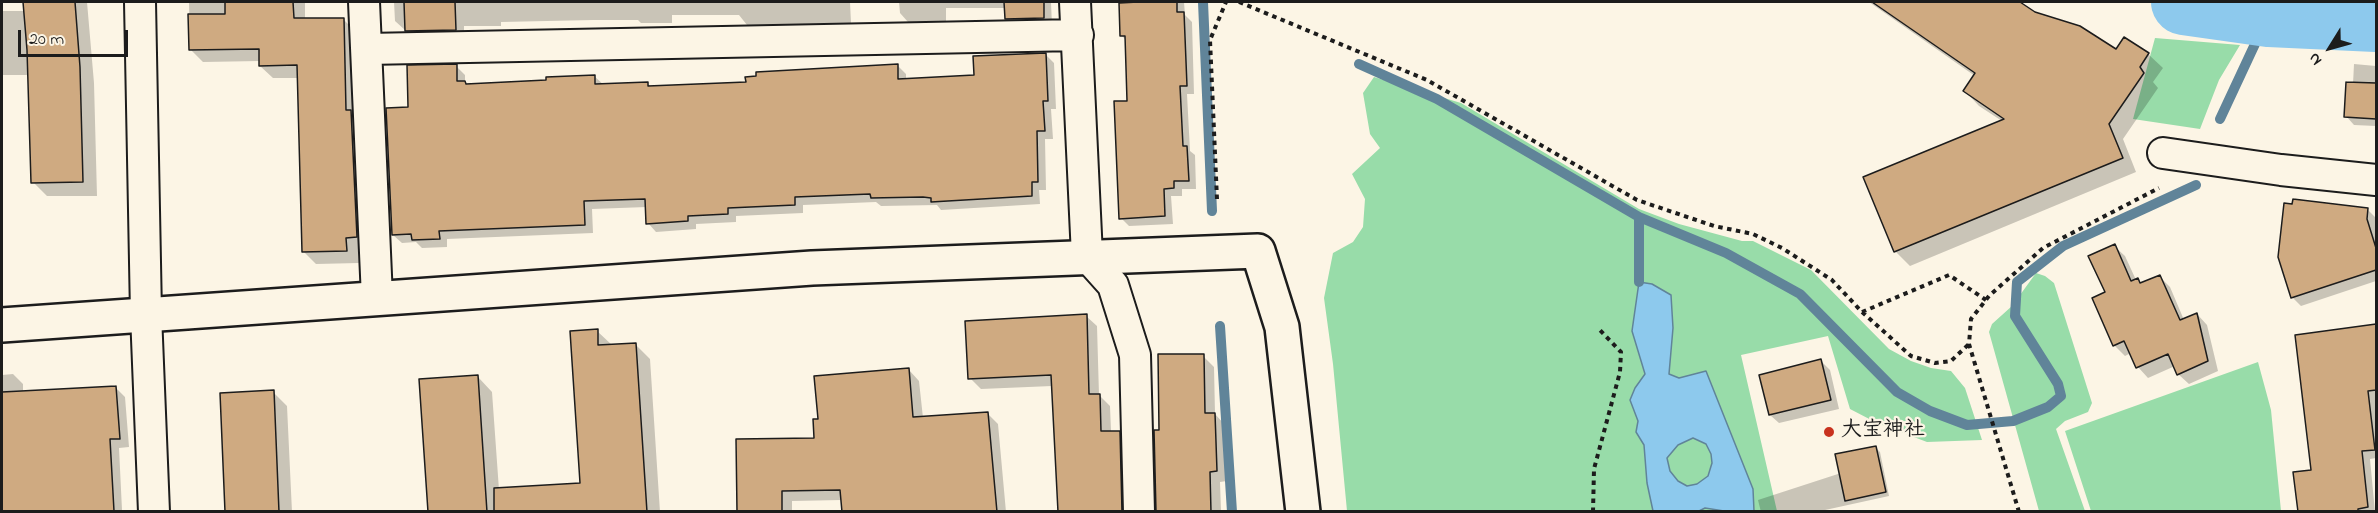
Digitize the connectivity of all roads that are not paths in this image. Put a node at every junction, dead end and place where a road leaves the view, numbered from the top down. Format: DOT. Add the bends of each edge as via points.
graph roads {
  1 [pos="140,2"];
  2 [pos="364,2"];
  3 [pos="1075,2"];
  4 [pos="1078,35"];
  5 [pos="367,49"];
  6 [pos="2163,153"];
  7 [pos="2376,180"];
  8 [pos="1087,256"];
  9 [pos="377,298"];
  10 [pos="146,315"];
  11 [pos="2,325"];
  12 [pos="154,512"];
  13 [pos="1139,512"];
  14 [pos="1303,512"];
  1 -- 10 [label="street"];
  2 -- 5 [label="street"];
  3 -- 4 [label="street"];
  4 -- 5 [label="street"];
  4 -- 8 [label="street"];
  5 -- 9 [label="street"];
  6 -- 7 [label="street"];
  8 -- 9 [label="street" via="812,268"];
  8 -- 13 [label="street" via="1113,285 1135,355"];
  8 -- 14 [label="street" via="1258,250 1282,327"];
  9 -- 10 [label="street"];
  10 -- 11 [label="street"];
  10 -- 12 [label="street"];
}
